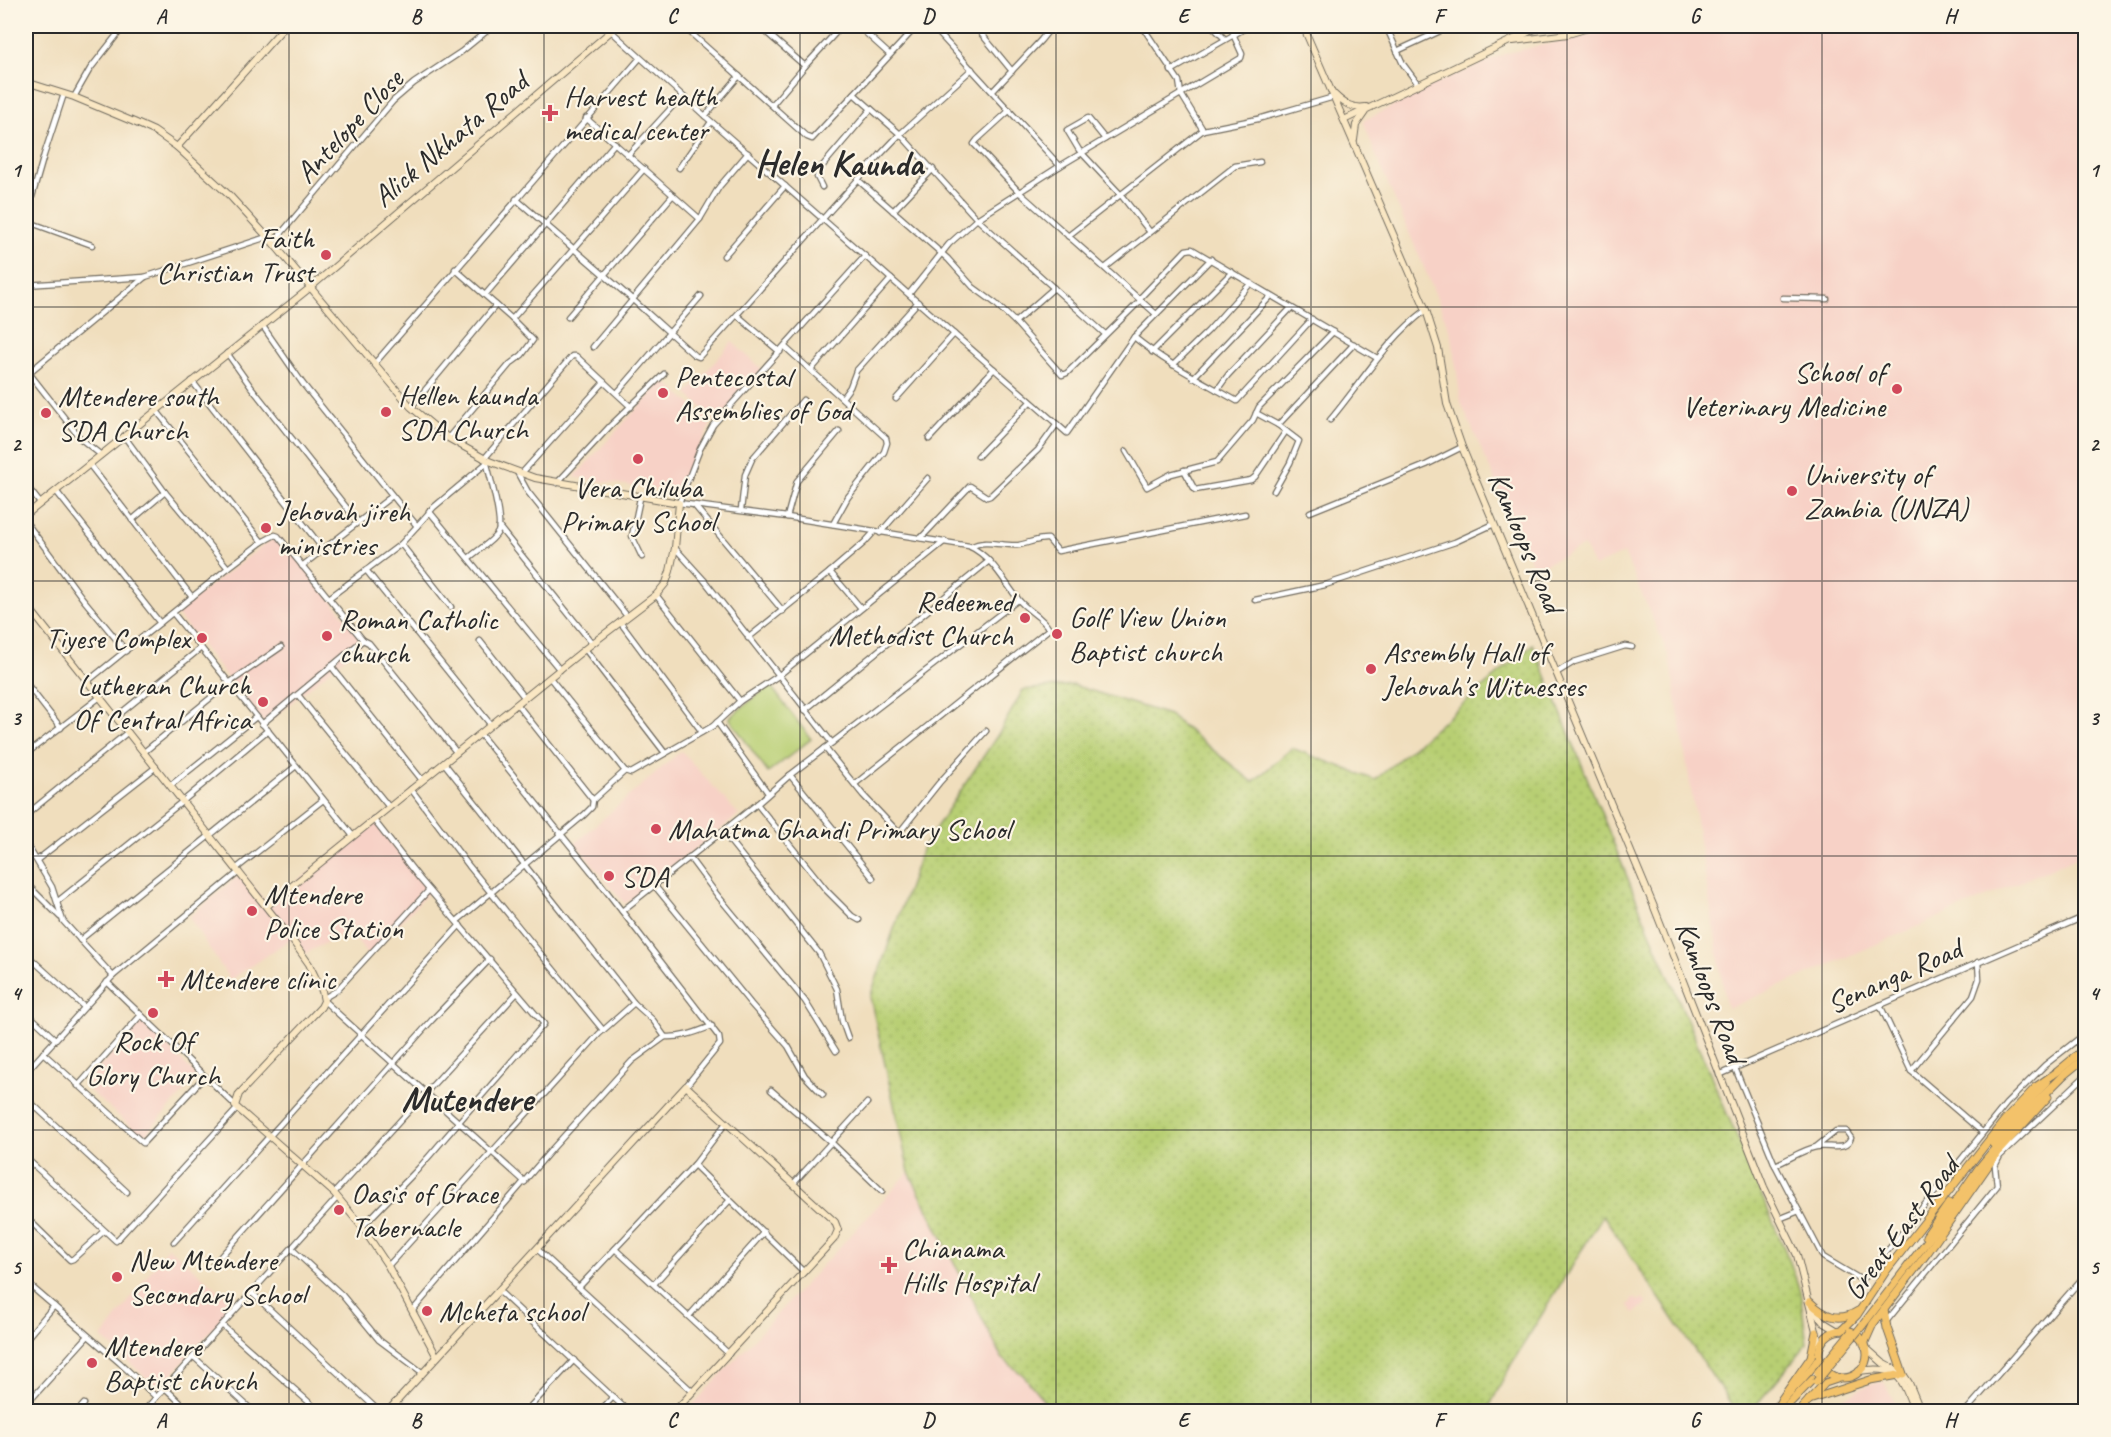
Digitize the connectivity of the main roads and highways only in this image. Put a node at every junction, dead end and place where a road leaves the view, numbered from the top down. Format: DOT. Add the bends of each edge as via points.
graph roads {
  1 [pos="285,26"];
  2 [pos="617,26"];
  3 [pos="1303,26"];
  4 [pos="1541,26"];
  5 [pos="1594,26"];
  6 [pos="1507,41"];
  7 [pos="26,82"];
  8 [pos="1330,86"];
  9 [pos="1372,106"];
  10 [pos="1344,120"];
  11 [pos="1354,142"];
  12 [pos="177,147"];
  13 [pos="311,287"];
  14 [pos="26,515"];
  15 [pos="26,604"];
  16 [pos="267,906"];
  17 [pos="2084,1052"];
  18 [pos="2060,1075"];
  19 [pos="1810,1304"];
  20 [pos="1863,1305"];
  21 [pos="1884,1310"];
  22 [pos="1840,1330"];
  23 [pos="1816,1332"];
  24 [pos="1865,1346"];
  25 [pos="1820,1347"];
  26 [pos="437,1357"];
  27 [pos="1819,1358"];
  28 [pos="1859,1371"];
  29 [pos="1902,1375"];
  30 [pos="1842,1377"];
  31 [pos="1814,1380"];
  32 [pos="1781,1400"];
  33 [pos="1809,1400"];
  34 [pos="395,1403"];
  35 [pos="387,1412"];
  36 [pos="404,1412"];
  37 [pos="674,1412"];
  38 [pos="1772,1412"];
  39 [pos="1781,1412"];
  40 [pos="1788,1412"];
  41 [pos="1798,1412"];
  42 [pos="1915,1412"];
  43 [pos="1921,1412"];
  1 -- 12 [label="main road"];
  2 -- 13 [label="main road, Alick Nkhata Road"];
  3 -- 8 [label="main road, Kamloops Road"];
  4 -- 6 [label="main road"];
  5 -- 6 [label="main road" via="1568,34"];
  6 -- 9 [label="main road"];
  7 -- 12 [label="main road" via="74,97 154,131"];
  8 -- 9 [label="main road" via="1343,102 1362,108"];
  8 -- 10 [label="main road, Kamloops Road"];
  9 -- 10 [label="main road"];
  9 -- 11 [label="main road" via="1360,117"];
  10 -- 11 [label="main road, Kamloops Road"];
  11 -- 19 [label="main road, Kamloops Road" via="1426,310 1438,348 1449,414 1654,906 1764,1187 1800,1264"];
  12 -- 13 [label="main road" via="230,196"];
  13 -- 14 [label="main road, Alick Nkhata Road"];
  13 -- 16 [label="main road" via="411,407 448,438 487,462 558,483 679,503 669,577 656,595"];
  15 -- 16 [label="main road"];
  16 -- 26 [label="main road" via="309,964 324,1000 239,1094 236,1107 336,1195 362,1227 388,1266"];
  17 -- 18 [label="main road, Great East Road"];
  18 -- 20 [label="main road, Great East Road" via="2037,1086 1989,1138"];
  18 -- 21 [label="main road, Great East Road" via="2049,1097 1997,1154"];
  18 -- 31 [label="main road, Great East Road, bridge" via="1978,1169 1938,1227"];
  19 -- 20 [label="main road" via="1838,1318"];
  19 -- 22 [label="main road, Kamloops Road" via="1823,1322"];
  19 -- 23 [label="main road, Kamloops Road"];
  20 -- 22 [label="main road, Great East Road"];
  21 -- 24 [label="main road, Great East Road" via="1869,1331"];
  21 -- 29 [label="main road"];
  22 -- 24 [label="main road" via="1853,1332"];
  22 -- 25 [label="main road" via="1828,1334"];
  23 -- 25 [label="main road, Kamloops Road"];
  23 -- 32 [label="main road" via="1811,1357"];
  24 -- 28 [label="main road" via="1865,1363"];
  24 -- 29 [label="main road"];
  25 -- 27 [label="main road"];
  26 -- 34 [label="main road"];
  26 -- 37 [label="main road" via="686,1086 835,1222 838,1230 834,1239"];
  27 -- 30 [label="main road" via="1828,1372"];
  27 -- 32 [label="main road" via="1802,1382"];
  28 -- 29 [label="main road" via="1880,1368"];
  28 -- 30 [label="main road"];
  29 -- 33 [label="main road" via="1870,1380"];
  29 -- 42 [label="main road"];
  29 -- 43 [label="main road"];
  30 -- 33 [label="main road" via="1825,1383"];
  31 -- 39 [label="main road, Great East Road"];
  31 -- 40 [label="main road, Great East Road"];
  32 -- 38 [label="main road"];
  33 -- 41 [label="main road"];
  34 -- 35 [label="main road"];
  34 -- 36 [label="main road"];
}
